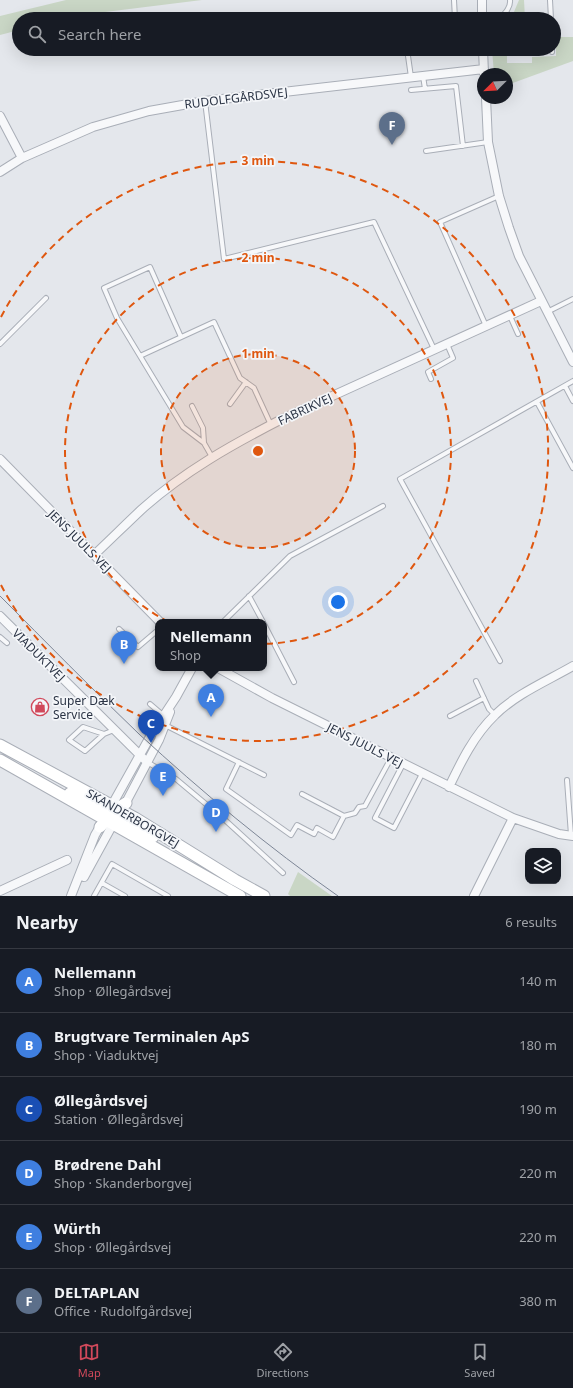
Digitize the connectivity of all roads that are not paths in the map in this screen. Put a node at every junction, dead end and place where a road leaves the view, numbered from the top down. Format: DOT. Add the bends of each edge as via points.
graph roads {
  1 [pos="454,0"];
  2 [pos="482,0"];
  3 [pos="550,0"];
  4 [pos="510,1"];
  5 [pos="455,12"];
  6 [pos="482,12"];
  7 [pos="505,12"];
  8 [pos="551,12"];
  9 [pos="408,56"];
  10 [pos="483,56"];
  11 [pos="484,68"];
  12 [pos="477,72"];
  13 [pos="423,76"];
  14 [pos="410,77"];
  15 [pos="425,89"];
  16 [pos="411,90"];
  17 [pos="205,101"];
  18 [pos="486,104"];
  19 [pos="0,116"];
  20 [pos="488,142"];
  21 [pos="463,146"];
  22 [pos="426,151"];
  23 [pos="22,158"];
  24 [pos="0,172"];
  25 [pos="499,196"];
  26 [pos="46,298"];
  27 [pos="573,299"];
  28 [pos="541,301"];
  29 [pos="547,312"];
  30 [pos="510,315"];
  31 [pos="486,326"];
  32 [pos="518,334"];
  33 [pos="181,337"];
  34 [pos="447,343"];
  35 [pos="0,344"];
  36 [pos="434,349"];
  37 [pos="140,356"];
  38 [pos="573,362"];
  39 [pos="431,379"];
  40 [pos="573,381"];
  41 [pos="246,382"];
  42 [pos="566,386"];
  43 [pos="573,401"];
  44 [pos="537,402"];
  45 [pos="230,404"];
  46 [pos="192,406"];
  47 [pos="271,425"];
  48 [pos="204,443"];
  49 [pos="212,457"];
  50 [pos="0,459"];
  51 [pos="573,468"];
  52 [pos="383,506"];
  53 [pos="94,555"];
  54 [pos="249,596"];
  55 [pos="0,616"];
  56 [pos="157,619"];
  57 [pos="227,619"];
  58 [pos="262,619"];
  59 [pos="267,629"];
  60 [pos="119,630"];
  61 [pos="155,633"];
  62 [pos="0,637"];
  63 [pos="7,643"];
  64 [pos="500,661"];
  65 [pos="573,666"];
  66 [pos="190,671"];
  67 [pos="223,671"];
  68 [pos="476,681"];
  69 [pos="294,682"];
  70 [pos="484,698"];
  71 [pos="150,704"];
  72 [pos="494,715"];
  73 [pos="450,716"];
  74 [pos="164,720"];
  75 [pos="115,730"];
  76 [pos="104,734"];
  77 [pos="0,745"];
  78 [pos="140,755"];
  79 [pos="391,758"];
  80 [pos="0,760"];
  81 [pos="147,762"];
  82 [pos="239,762"];
  83 [pos="403,764"];
  84 [pos="422,774"];
  85 [pos="27,775"];
  86 [pos="264,775"];
  87 [pos="567,780"];
  88 [pos="449,787"];
  89 [pos="302,794"];
  90 [pos="119,806"];
  91 [pos="571,814"];
  92 [pos="344,816"];
  93 [pos="512,818"];
  94 [pos="106,822"];
  95 [pos="572,835"];
  96 [pos="67,860"];
  97 [pos="213,866"];
  98 [pos="283,873"];
  99 [pos="102,882"];
  100 [pos="0,891"];
  101 [pos="73,893"];
  102 [pos="94,896"];
  103 [pos="125,896"];
  104 [pos="168,896"];
  105 [pos="240,896"];
  106 [pos="264,896"];
  107 [pos="474,896"];
  1 -- 5 [label="lane"];
  2 -- 6 [label="street"];
  3 -- 8 [label="lane"];
  4 -- 7 [label="lane"];
  9 -- 14 [label="lane"];
  10 -- 11 [label="street"];
  12 -- 13 [label="street, RUDOLFGÅRDSVEJ"];
  13 -- 14 [label="street, RUDOLFGÅRDSVEJ"];
  13 -- 15 [label="lane"];
  14 -- 17 [label="street, RUDOLFGÅRDSVEJ"];
  15 -- 16 [label="lane"];
  15 -- 21 [label="lane" via="456,86"];
  17 -- 23 [label="street, RUDOLFGÅRDSVEJ" via="149,111 94,127"];
  17 -- 36 [label="lane" via="224,259 374,222"];
  18 -- 20 [label="street"];
  19 -- 23 [label="street"];
  20 -- 21 [label="lane"];
  20 -- 25 [label="street"];
  21 -- 22 [label="lane"];
  23 -- 24 [label="street, RUDOLFGÅRDSVEJ"];
  25 -- 28 [label="street" via="518,256"];
  25 -- 31 [label="lane" via="440,222"];
  26 -- 35 [label="lane"];
  27 -- 29 [label="lane"];
  28 -- 29 [label="street"];
  28 -- 30 [label="street, FABRIKVEJ"];
  29 -- 38 [label="street"];
  30 -- 31 [label="street, FABRIKVEJ"];
  30 -- 32 [label="lane"];
  31 -- 34 [label="street, FABRIKVEJ"];
  33 -- 37 [label="lane"];
  33 -- 37 [label="lane" via="150,267 104,288 117,318"];
  33 -- 41 [label="lane" via="214,322 240,378"];
  34 -- 36 [label="street, FABRIKVEJ"];
  34 -- 39 [label="lane" via="452,358 428,372"];
  36 -- 47 [label="street, FABRIKVEJ"];
  37 -- 48 [label="lane" via="183,426"];
  40 -- 42 [label="lane"];
  41 -- 45 [label="lane"];
  41 -- 47 [label="lane" via="254,388"];
  42 -- 43 [label="lane"];
  42 -- 44 [label="lane"];
  44 -- 51 [label="lane"];
  44 -- 64 [label="lane" via="400,479"];
  46 -- 48 [label="lane" via="203,428"];
  47 -- 49 [label="street, FABRIKVEJ"];
  48 -- 49 [label="lane"];
  49 -- 53 [label="street, FABRIKVEJ" via="141,510"];
  50 -- 53 [label="street, JENS JUULS VEJ"];
  52 -- 54 [label="lane" via="290,556"];
  53 -- 56 [label="street, JENS JUULS VEJ"];
  54 -- 57 [label="lane"];
  54 -- 58 [label="lane"];
  55 -- 75 [label="street, VIADUKTVEJ"];
  59 -- 69 [label="lane"];
  60 -- 61 [label="lane" via="138,647"];
  62 -- 63 [label="lane"];
  65 -- 72 [label="street" via="529,690"];
  66 -- 74 [label="street"];
  67 -- 79 [label="street, JENS JUULS VEJ"];
  68 -- 70 [label="lane"];
  70 -- 72 [label="lane"];
  70 -- 73 [label="lane"];
  71 -- 74 [label="lane"];
  72 -- 88 [label="street" via="463,758"];
  74 -- 78 [label="street"];
  74 -- 81 [label="street" via="159,740"];
  74 -- 82 [label="lane"];
  75 -- 76 [label="lane"];
  75 -- 78 [label="street, VIADUKTVEJ"];
  76 -- 76 [label="lane" via="85,751 69,740 83,727"];
  77 -- 90 [label="main road, SKANDERBORGVEJ"];
  78 -- 81 [label="street, VIADUKTVEJ"];
  78 -- 90 [label="street"];
  79 -- 83 [label="street, JENS JUULS VEJ"];
  79 -- 92 [label="lane" via="365,806"];
  80 -- 85 [label="main road, SKANDERBORGVEJ"];
  81 -- 90 [label="street"];
  81 -- 98 [label="lane" via="176,779"];
  82 -- 86 [label="lane"];
  82 -- 92 [label="lane" via="226,789 291,835 297,825 314,834 317,828 333,837"];
  83 -- 84 [label="street, JENS JUULS VEJ"];
  83 -- 84 [label="lane" via="375,818 394,828"];
  84 -- 88 [label="street, JENS JUULS VEJ"];
  85 -- 90 [label="main road" via="109,810"];
  85 -- 94 [label="main road, SKANDERBORGVEJ"];
  87 -- 91 [label="lane"];
  88 -- 93 [label="street, JENS JUULS VEJ"];
  89 -- 92 [label="lane"];
  90 -- 97 [label="main road, SKANDERBORGVEJ"];
  91 -- 95 [label="lane"];
  93 -- 95 [label="street, JENS JUULS VEJ" via="559,834"];
  93 -- 107 [label="street"];
  94 -- 97 [label="main road" via="112,818 121,820"];
  94 -- 101 [label="street"];
  94 -- 101 [label="street" via="82,880"];
  94 -- 105 [label="main road, SKANDERBORGVEJ"];
  96 -- 100 [label="street"];
  97 -- 106 [label="main road, SKANDERBORGVEJ"];
  99 -- 102 [label="lane"];
  99 -- 103 [label="lane"];
  99 -- 104 [label="lane" via="112,864"];
}
